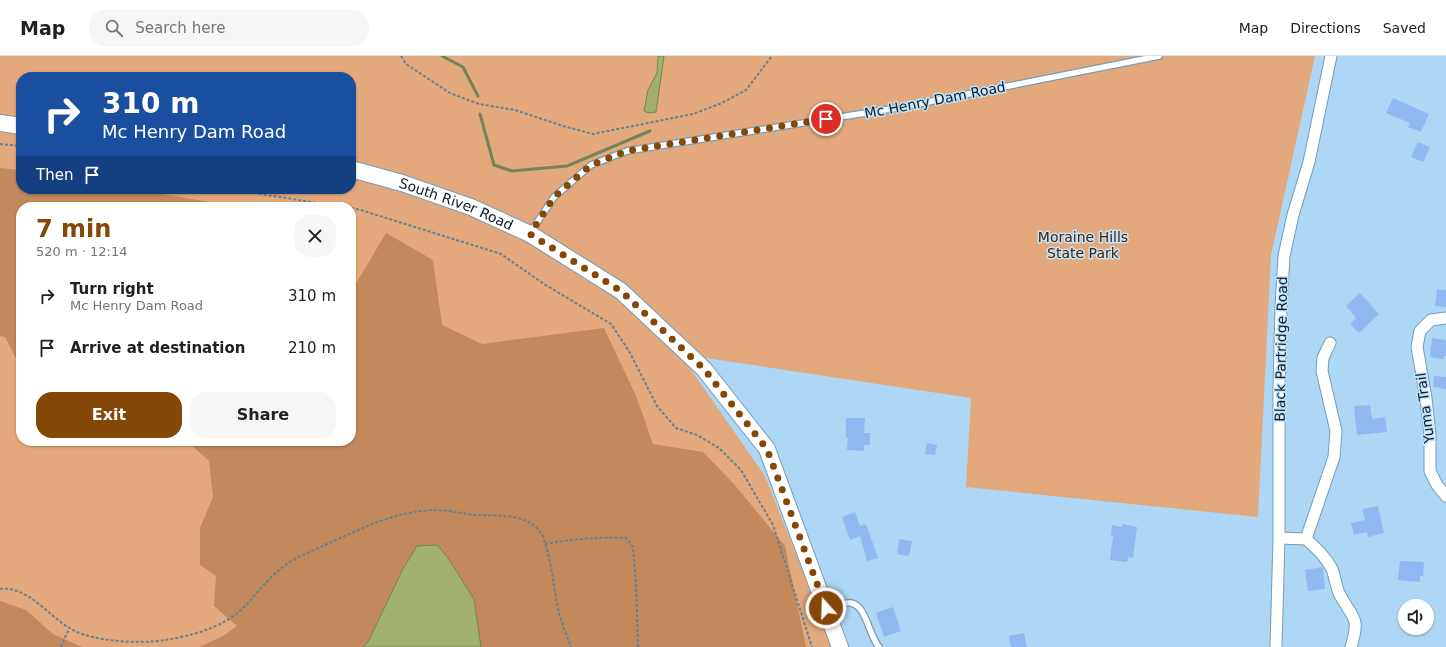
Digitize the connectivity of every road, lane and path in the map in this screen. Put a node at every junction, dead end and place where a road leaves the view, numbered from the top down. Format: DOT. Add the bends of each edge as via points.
graph roads {
  1 [pos="401,56"];
  2 [pos="772,56"];
  3 [pos="1159,56"];
  4 [pos="1332,56"];
  5 [pos="0,123"];
  6 [pos="16,125"];
  7 [pos="0,144"];
  8 [pos="16,146"];
  9 [pos="356,170"];
  10 [pos="261,194"];
  11 [pos="311,202"];
  12 [pos="356,209"];
  13 [pos="530,234"];
  14 [pos="1446,318"];
  15 [pos="1330,343"];
  16 [pos="1446,496"];
  17 [pos="1279,538"];
  18 [pos="1306,539"];
  19 [pos="545,544"];
  20 [pos="0,589"];
  21 [pos="826,608"];
  22 [pos="70,628"];
  23 [pos="61,647"];
  24 [pos="571,647"];
  25 [pos="638,647"];
  26 [pos="812,647"];
  27 [pos="840,647"];
  28 [pos="879,647"];
  29 [pos="1276,647"];
  30 [pos="1351,647"];
  1 -- 2 [label="path" via="406,64 450,93 479,104 515,110 593,134 694,114 722,103 746,90"];
  3 -- 13 [label="lane, Mc Henry Dam Road" via="902,107 627,151 591,165 559,192"];
  4 -- 17 [label="street, Black Partridge Road" via="1310,162 1293,215 1284,256 1280,307"];
  5 -- 6 [label="street"];
  7 -- 8 [label="path"];
  9 -- 13 [label="street, South River Road" via="471,207"];
  10 -- 11 [label="path"];
  12 -- 26 [label="path" via="501,254 544,284 611,324 629,350 657,406 676,428 719,448 741,470 773,525"];
  13 -- 21 [label="street, South River Road" via="621,291 708,375 767,449"];
  14 -- 16 [label="street, Yuma Trail" via="1430,320 1420,331 1417,347 1430,435 1430,471"];
  15 -- 18 [label="street" via="1323,358 1322,371 1336,431 1334,457"];
  17 -- 18 [label="street"];
  17 -- 29 [label="street, Black Partridge Road"];
  18 -- 30 [label="street" via="1332,569 1339,592 1354,616 1356,630"];
  19 -- 22 [label="path" via="541,533 534,526 525,520 508,516 435,510 399,516 352,533 288,564 274,574 240,611 205,630 184,637 146,642 109,640 84,635"];
  19 -- 24 [label="path" via="552,565 559,612"];
  19 -- 25 [label="path" via="582,539 626,538 633,547"];
  20 -- 22 [label="path" via="18,590"];
  21 -- 27 [label="street, South River Road"];
  21 -- 28 [label="lane" via="851,603 856,605 864,613 870,633"];
  22 -- 23 [label="path"];
}
